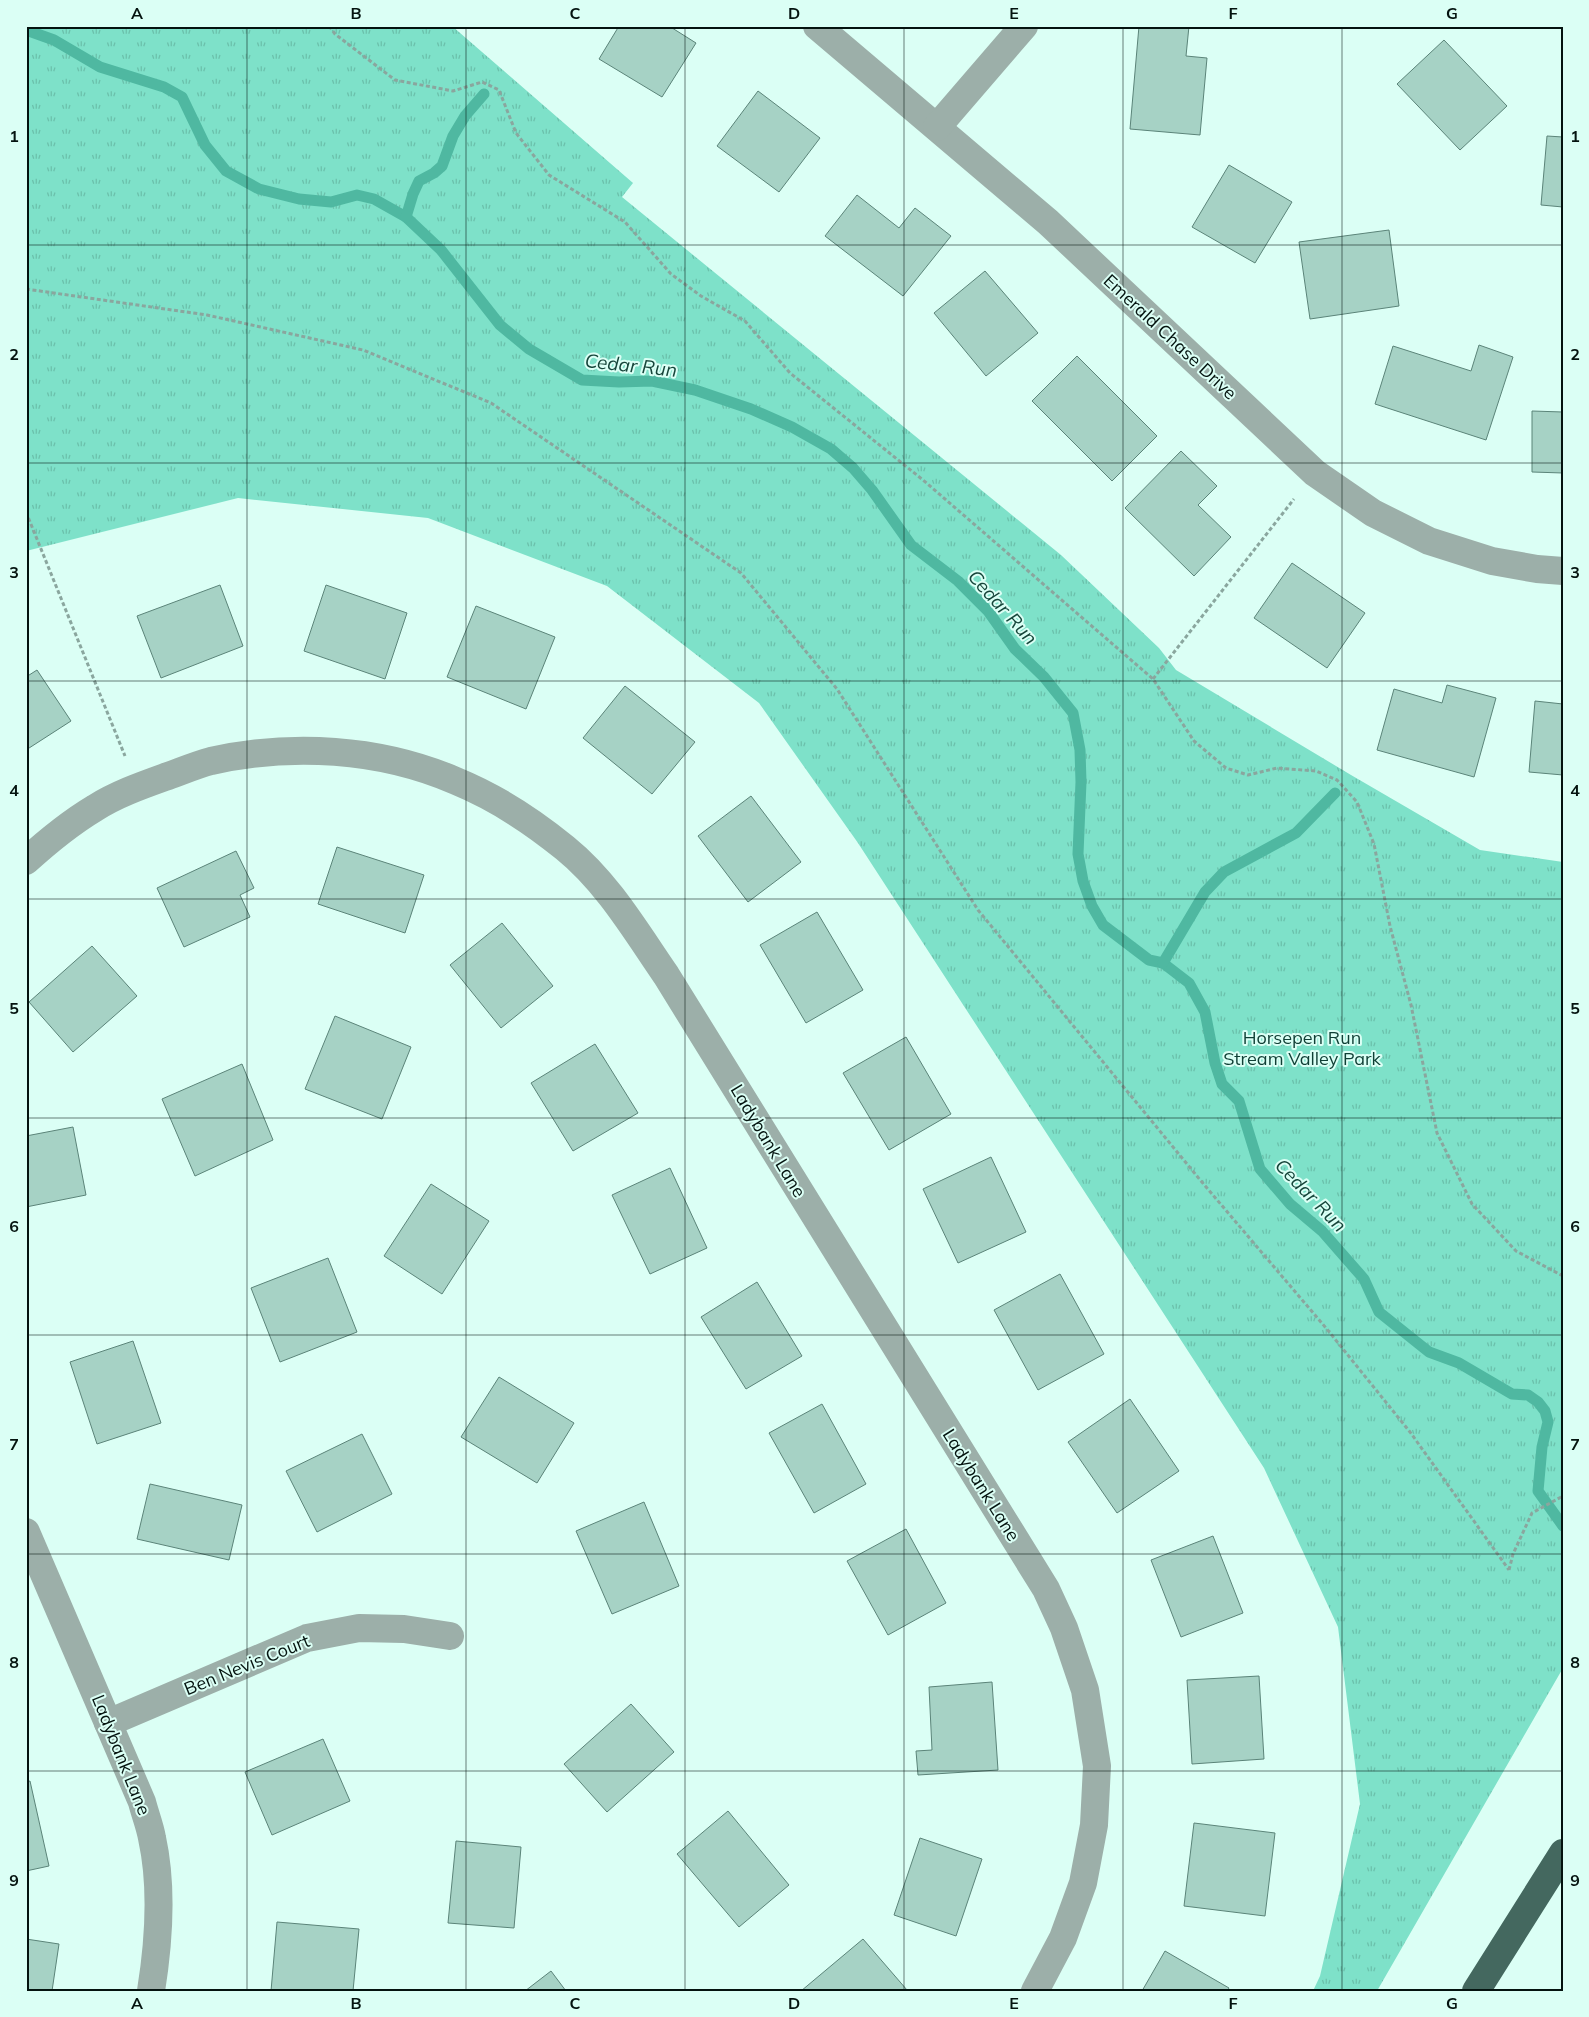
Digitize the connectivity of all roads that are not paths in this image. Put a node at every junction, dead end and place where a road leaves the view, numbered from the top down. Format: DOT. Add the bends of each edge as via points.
graph roads {
  1 [pos="817,26"];
  2 [pos="1024,26"];
  3 [pos="937,127"];
  4 [pos="1563,571"];
  5 [pos="26,861"];
  6 [pos="26,1532"];
  7 [pos="450,1636"];
  8 [pos="108,1722"];
  9 [pos="1563,1854"];
  10 [pos="150,1991"];
  11 [pos="1035,1991"];
  12 [pos="1476,1991"];
  1 -- 3 [label="street, Emerald Chase Drive"];
  2 -- 3 [label="street"];
  3 -- 4 [label="street, Emerald Chase Drive" via="1048,222 1315,473 1374,513 1429,541 1492,561"];
  5 -- 11 [label="street, Ladybank Lane" via="51,838 96,807 137,787 209,762 270,752 332,751 396,761 456,780 516,812 566,848 608,891 666,975 1046,1590 1064,1628 1084,1690 1097,1766 1094,1824 1083,1882 1063,1938"];
  6 -- 8 [label="street, Ladybank Lane"];
  7 -- 8 [label="street, Ben Nevis Court" via="404,1629 360,1628 307,1638"];
  8 -- 10 [label="street, Ladybank Lane" via="142,1802 152,1839 159,1897 156,1956"];
  9 -- 12 [label="highway"];
}
